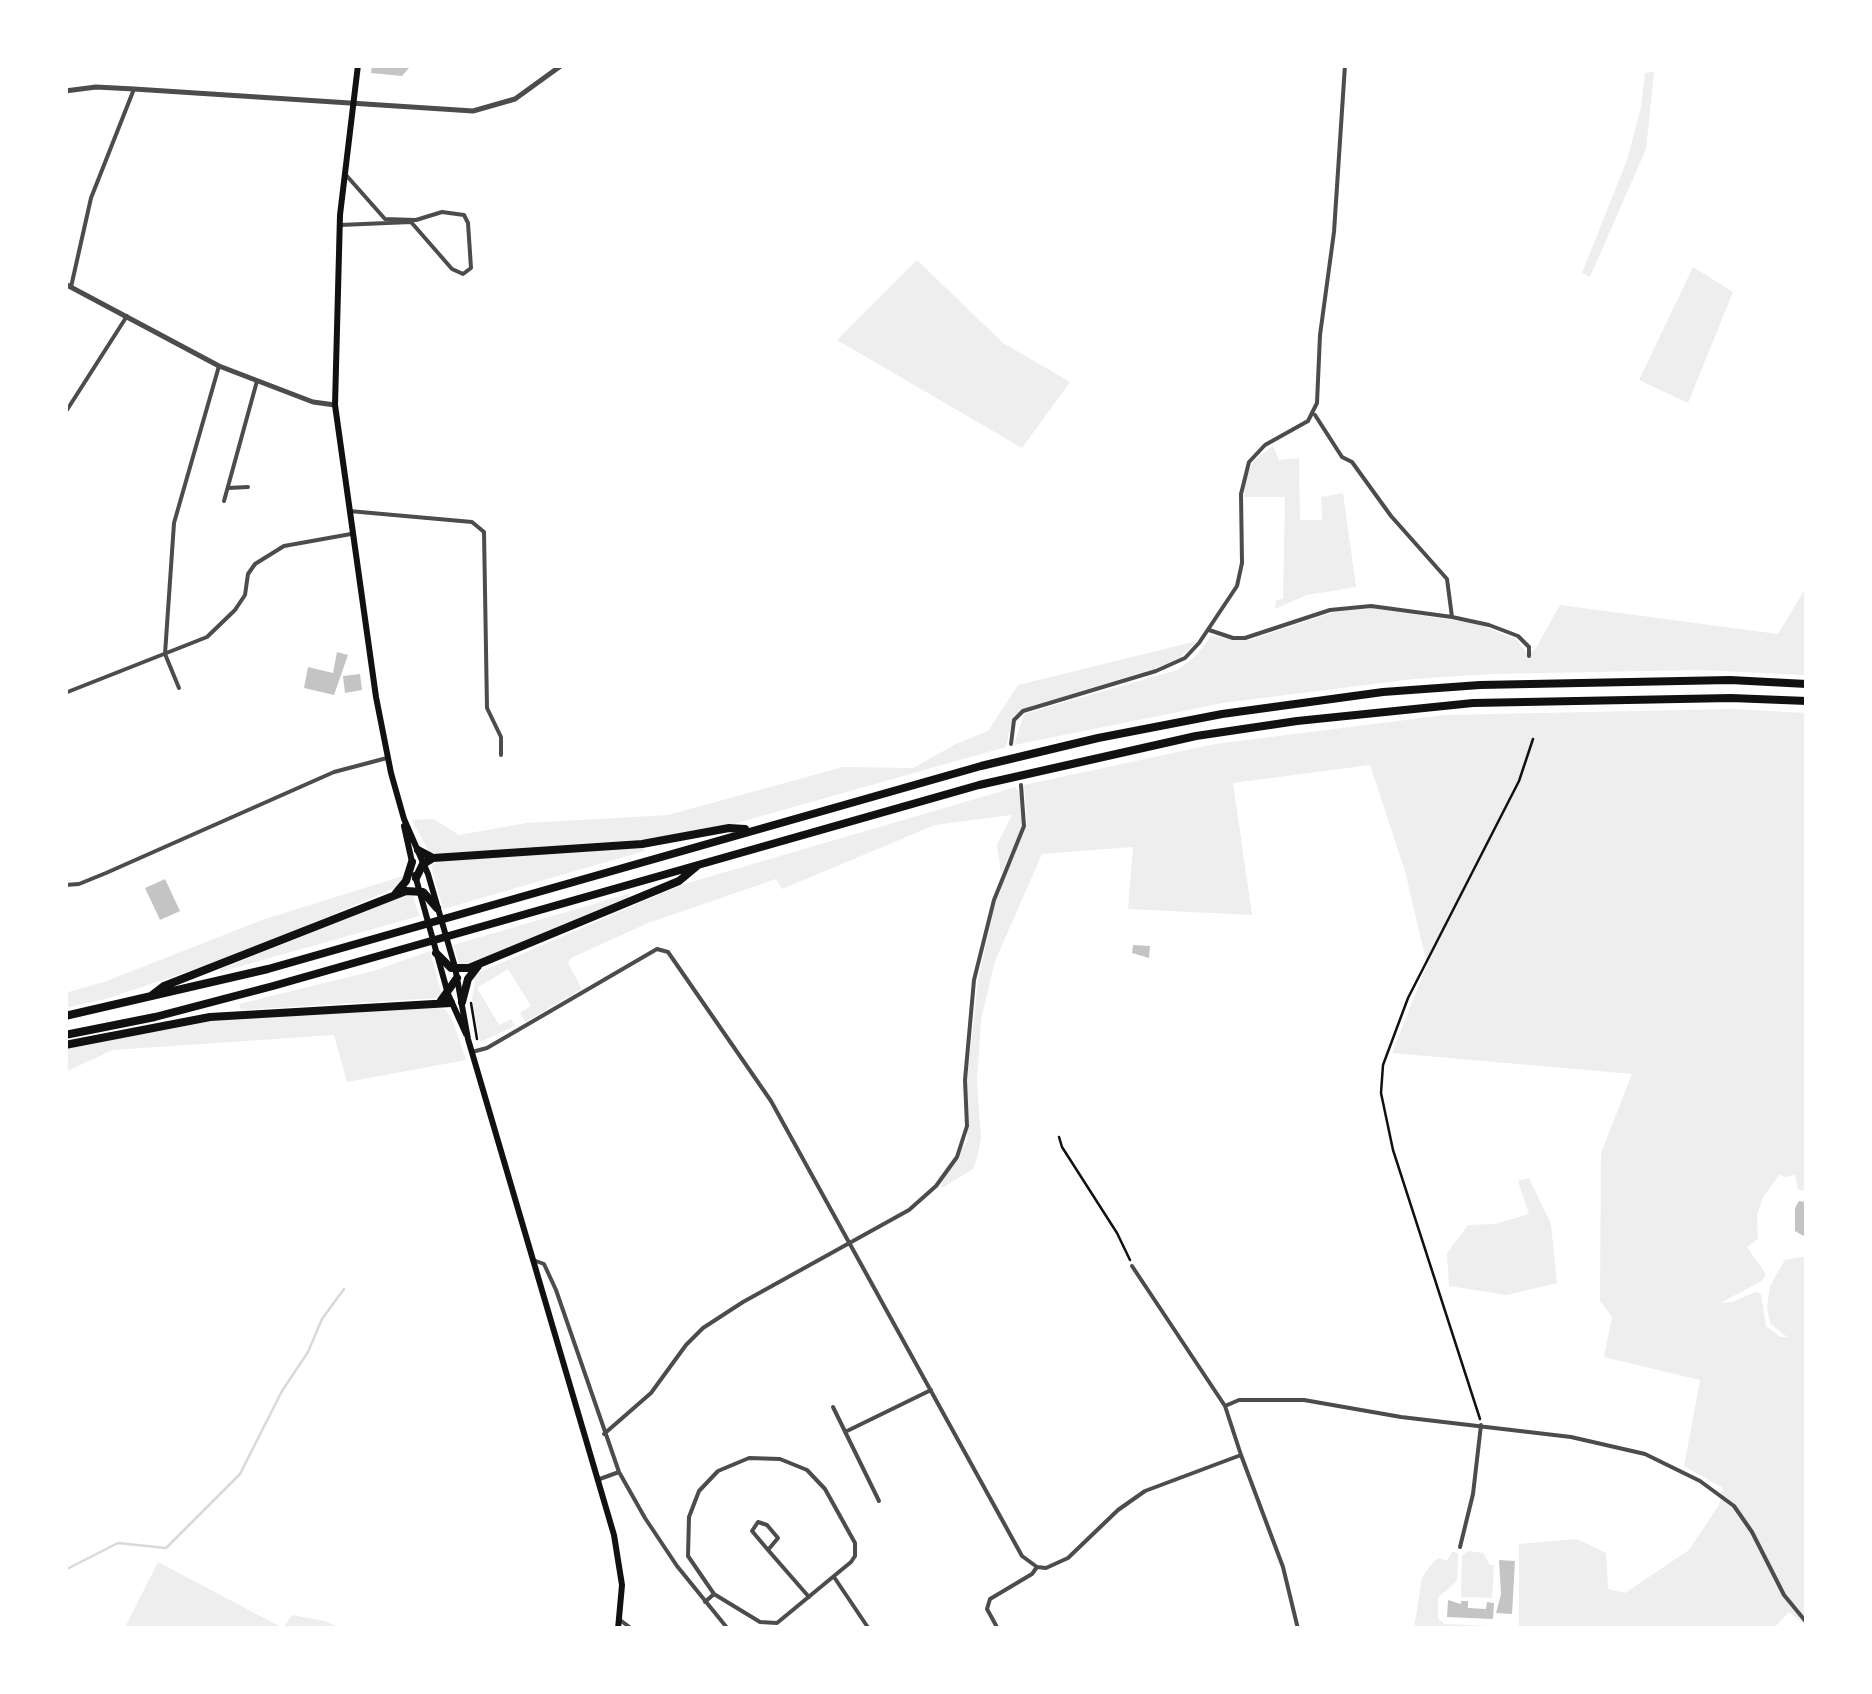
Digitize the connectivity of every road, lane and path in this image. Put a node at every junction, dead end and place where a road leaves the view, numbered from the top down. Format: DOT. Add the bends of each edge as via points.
graph roads {
  1 [pos="358,65"];
  2 [pos="562,65"];
  3 [pos="1345,65"];
  4 [pos="134,89"];
  5 [pos="65,91"];
  6 [pos="352,102"];
  7 [pos="344,173"];
  8 [pos="340,225"];
  9 [pos="68,285"];
  10 [pos="126,316"];
  11 [pos="219,366"];
  12 [pos="257,380"];
  13 [pos="335,404"];
  14 [pos="65,413"];
  15 [pos="1314,413"];
  16 [pos="248,487"];
  17 [pos="228,488"];
  18 [pos="224,500"];
  19 [pos="349,511"];
  20 [pos="352,534"];
  21 [pos="1452,616"];
  22 [pos="1208,630"];
  23 [pos="166,654"];
  24 [pos="1529,656"];
  25 [pos="1807,684"];
  26 [pos="179,688"];
  27 [pos="65,692"];
  28 [pos="1807,702"];
  29 [pos="1532,739"];
  30 [pos="1011,744"];
  31 [pos="501,755"];
  32 [pos="387,758"];
  33 [pos="1020,785"];
  34 [pos="404,818"];
  35 [pos="754,829"];
  36 [pos="418,850"];
  37 [pos="432,858"];
  38 [pos="412,862"];
  39 [pos="424,864"];
  40 [pos="698,864"];
  41 [pos="416,878"];
  42 [pos="65,885"];
  43 [pos="423,892"];
  44 [pos="392,897"];
  45 [pos="438,908"];
  46 [pos="436,953"];
  47 [pos="482,963"];
  48 [pos="455,970"];
  49 [pos="450,998"];
  50 [pos="148,999"];
  51 [pos="466,1002"];
  52 [pos="65,1016"];
  53 [pos="155,1017"];
  54 [pos="131,1032"];
  55 [pos="65,1035"];
  56 [pos="468,1039"];
  57 [pos="65,1044"];
  58 [pos="476,1051"];
  59 [pos="1059,1137"];
  60 [pos="850,1243"];
  61 [pos="531,1259"];
  62 [pos="1132,1266"];
  63 [pos="931,1390"];
  64 [pos="1225,1406"];
  65 [pos="833,1408"];
  66 [pos="1481,1425"];
  67 [pos="845,1432"];
  68 [pos="604,1434"];
  69 [pos="1240,1455"];
  70 [pos="620,1472"];
  71 [pos="597,1480"];
  72 [pos="878,1501"];
  73 [pos="1460,1547"];
  74 [pos="768,1550"];
  75 [pos="1037,1567"];
  76 [pos="834,1577"];
  77 [pos="706,1586"];
  78 [pos="698,1592"];
  79 [pos="714,1594"];
  80 [pos="809,1598"];
  81 [pos="705,1602"];
  82 [pos="1807,1623"];
  83 [pos="619,1624"];
  84 [pos="632,1629"];
  85 [pos="728,1629"];
  86 [pos="869,1629"];
  87 [pos="998,1629"];
  88 [pos="1298,1629"];
  1 -- 6 [label="main road"];
  2 -- 6 [label="street" via="515,99 488,109"];
  3 -- 15 [label="street"];
  4 -- 5 [label="street"];
  4 -- 6 [label="street"];
  4 -- 9 [label="street" via="91,198"];
  6 -- 7 [label="main road"];
  7 -- 8 [label="main road"];
  7 -- 8 [label="street" via="385,219 464,215 471,268 463,274 452,269 410,222"];
  8 -- 13 [label="main road"];
  9 -- 10 [label="street"];
  10 -- 11 [label="street"];
  10 -- 14 [label="street"];
  11 -- 12 [label="street"];
  11 -- 23 [label="street" via="174,523"];
  12 -- 13 [label="street"];
  12 -- 17 [label="street"];
  13 -- 19 [label="main road"];
  15 -- 21 [label="street" via="1342,457 1447,579"];
  15 -- 22 [label="street" via="1248,462 1240,574"];
  16 -- 17 [label="street"];
  17 -- 18 [label="street"];
  19 -- 20 [label="main road"];
  19 -- 31 [label="street" via="472,522 484,532 487,708"];
  20 -- 23 [label="street" via="284,546 258,561 244,595 218,629"];
  20 -- 32 [label="main road"];
  21 -- 22 [label="street" via="1360,605 1246,638"];
  21 -- 24 [label="street" via="1514,634"];
  22 -- 30 [label="street" via="1171,665 1024,712 1014,720"];
  23 -- 26 [label="street"];
  23 -- 27 [label="street"];
  25 -- 35 [label="highway" via="1497,684 1294,704 1098,738"];
  28 -- 40 [label="highway" via="1492,702 1297,720 1081,760"];
  29 -- 66 [label="path" via="1519,781 1408,998 1383,1065 1380,1093"];
  32 -- 34 [label="main road"];
  32 -- 42 [label="street" via="334,772"];
  33 -- 60 [label="street" via="1024,826 994,900 974,980 964,1140 920,1201"];
  34 -- 36 [label="main road"];
  34 -- 38 [label="main road"];
  35 -- 37 [label="highway"];
  35 -- 50 [label="highway"];
  36 -- 37 [label="highway"];
  36 -- 39 [label="main road"];
  37 -- 39 [label="highway"];
  38 -- 41 [label="main road"];
  38 -- 44 [label="highway"];
  39 -- 41 [label="highway"];
  39 -- 43 [label="main road"];
  40 -- 47 [label="highway" via="679,881"];
  40 -- 53 [label="highway"];
  41 -- 43 [label="main road"];
  43 -- 44 [label="highway"];
  43 -- 45 [label="highway"];
  43 -- 46 [label="main road"];
  44 -- 50 [label="highway" via="164,986"];
  45 -- 48 [label="main road"];
  46 -- 48 [label="highway"];
  46 -- 49 [label="main road"];
  47 -- 48 [label="highway"];
  47 -- 51 [label="highway" via="468,979"];
  48 -- 49 [label="highway"];
  48 -- 51 [label="main road"];
  49 -- 54 [label="highway" via="254,1012"];
  49 -- 56 [label="main road"];
  50 -- 52 [label="highway"];
  51 -- 56 [label="main road"];
  51 -- 58 [label="path"];
  53 -- 54 [label="highway"];
  53 -- 55 [label="highway"];
  54 -- 57 [label="highway"];
  56 -- 58 [label="main road"];
  58 -- 60 [label="street" via="664,949 771,1101"];
  58 -- 61 [label="main road"];
  59 -- 62 [label="path"];
  60 -- 63 [label="street"];
  60 -- 68 [label="street" via="703,1328 651,1394"];
  61 -- 68 [label="street" via="544,1264 556,1290"];
  61 -- 71 [label="main road"];
  62 -- 64 [label="street"];
  63 -- 67 [label="street"];
  63 -- 75 [label="street" via="1022,1556"];
  64 -- 66 [label="street" via="1304,1400"];
  64 -- 69 [label="street"];
  65 -- 67 [label="street"];
  66 -- 73 [label="street"];
  66 -- 82 [label="street" via="1621,1446 1700,1481 1734,1506"];
  67 -- 72 [label="street"];
  68 -- 70 [label="street"];
  69 -- 75 [label="street" via="1146,1491 1068,1558"];
  69 -- 88 [label="street" via="1283,1567"];
  70 -- 71 [label="street"];
  70 -- 78 [label="street"];
  71 -- 83 [label="main road" via="620,1566"];
  74 -- 74 [label="street" via="752,1531 758,1522 778,1538"];
  74 -- 80 [label="street"];
  75 -- 87 [label="street" via="986,1604"];
  76 -- 77 [label="street" via="856,1548 830,1498 807,1470 766,1456 718,1470 693,1504 688,1556"];
  76 -- 80 [label="street"];
  76 -- 86 [label="street"];
  77 -- 78 [label="street"];
  77 -- 79 [label="street"];
  78 -- 81 [label="street"];
  79 -- 80 [label="street" via="770,1624"];
  79 -- 81 [label="street"];
  81 -- 85 [label="street"];
  83 -- 84 [label="street"];
}
